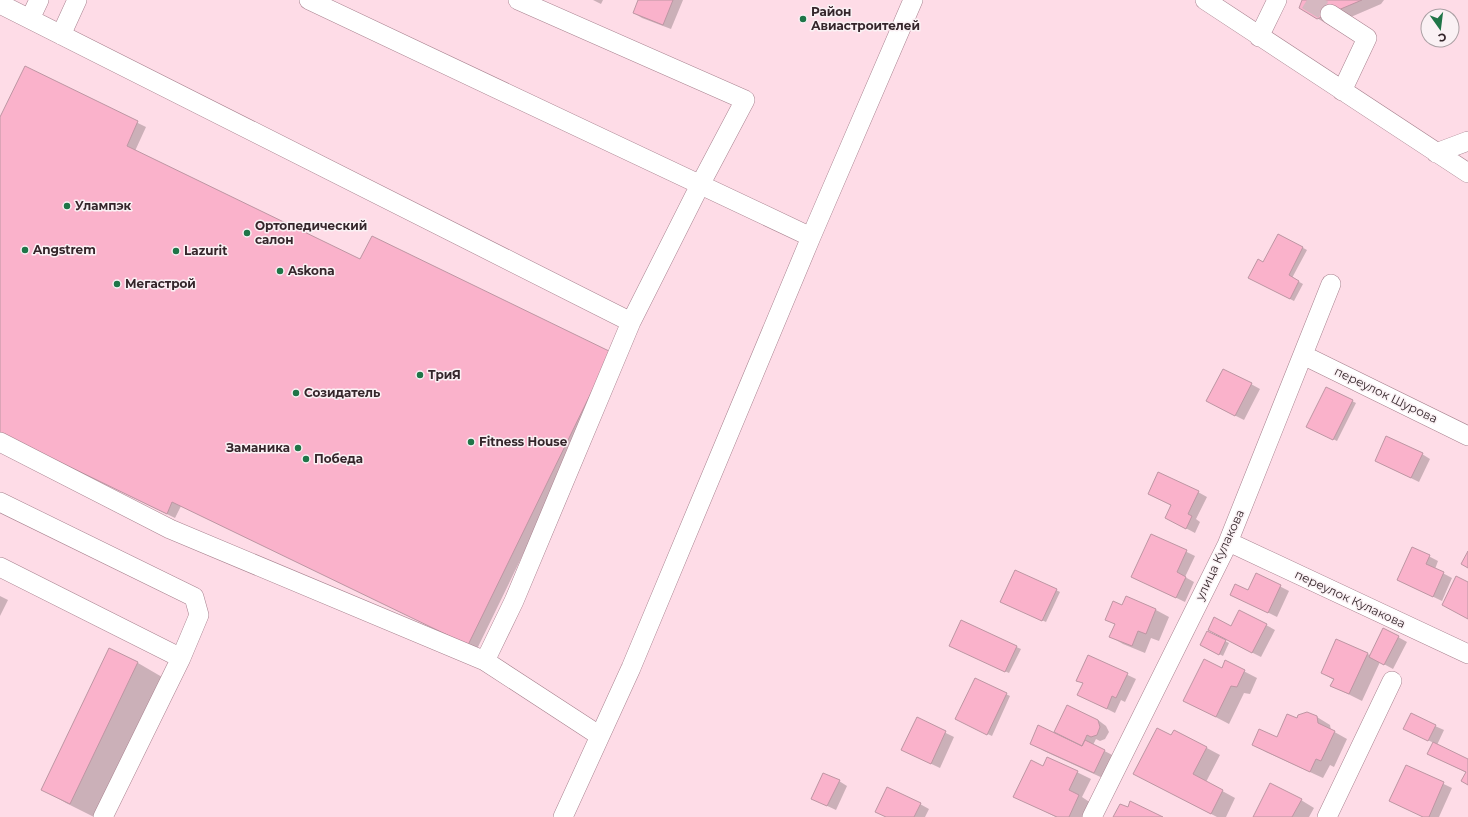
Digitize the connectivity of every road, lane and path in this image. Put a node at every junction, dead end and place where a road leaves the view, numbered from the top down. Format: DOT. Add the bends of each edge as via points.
graph roads {
  1 [pos="39,0"];
  2 [pos="77,0"];
  3 [pos="309,0"];
  4 [pos="518,0"];
  5 [pos="913,0"];
  6 [pos="1205,0"];
  7 [pos="1277,0"];
  8 [pos="2,4"];
  9 [pos="1330,14"];
  10 [pos="30,19"];
  11 [pos="61,35"];
  12 [pos="1259,37"];
  13 [pos="1342,91"];
  14 [pos="1468,141"];
  15 [pos="1436,153"];
  16 [pos="1468,173"];
  17 [pos="700,185"];
  18 [pos="811,237"];
  19 [pos="1331,284"];
  20 [pos="630,322"];
  21 [pos="1303,354"];
  22 [pos="1468,436"];
  23 [pos="0,442"];
  24 [pos="0,502"];
  25 [pos="1231,543"];
  26 [pos="0,567"];
  27 [pos="1468,654"];
  28 [pos="181,658"];
  29 [pos="485,662"];
  30 [pos="1392,682"];
  31 [pos="600,736"];
  32 [pos="103,817"];
  33 [pos="563,817"];
  34 [pos="1092,817"];
  35 [pos="1327,817"];
  1 -- 10 [label="street"];
  2 -- 11 [label="street"];
  3 -- 17 [label="street"];
  4 -- 17 [label="street" via="745,100"];
  5 -- 18 [label="street"];
  6 -- 12 [label="street"];
  7 -- 12 [label="street"];
  8 -- 10 [label="street"];
  9 -- 13 [label="street" via="1367,38"];
  10 -- 11 [label="street"];
  11 -- 20 [label="street"];
  12 -- 13 [label="street"];
  13 -- 15 [label="street"];
  14 -- 15 [label="street"];
  15 -- 16 [label="street"];
  17 -- 18 [label="street"];
  17 -- 20 [label="street"];
  18 -- 31 [label="street" via="631,668"];
  19 -- 21 [label="street, улица Кулакова"];
  20 -- 29 [label="street" via="514,601"];
  21 -- 22 [label="street, переулок Шурова"];
  21 -- 34 [label="street, улица Кулакова" via="1227,545"];
  23 -- 29 [label="street" via="170,529"];
  24 -- 28 [label="street" via="194,597 199,615"];
  25 -- 27 [label="street, переулок Кулакова"];
  26 -- 28 [label="street"];
  28 -- 32 [label="street"];
  29 -- 31 [label="street"];
  30 -- 35 [label="street"];
  31 -- 33 [label="street"];
}
